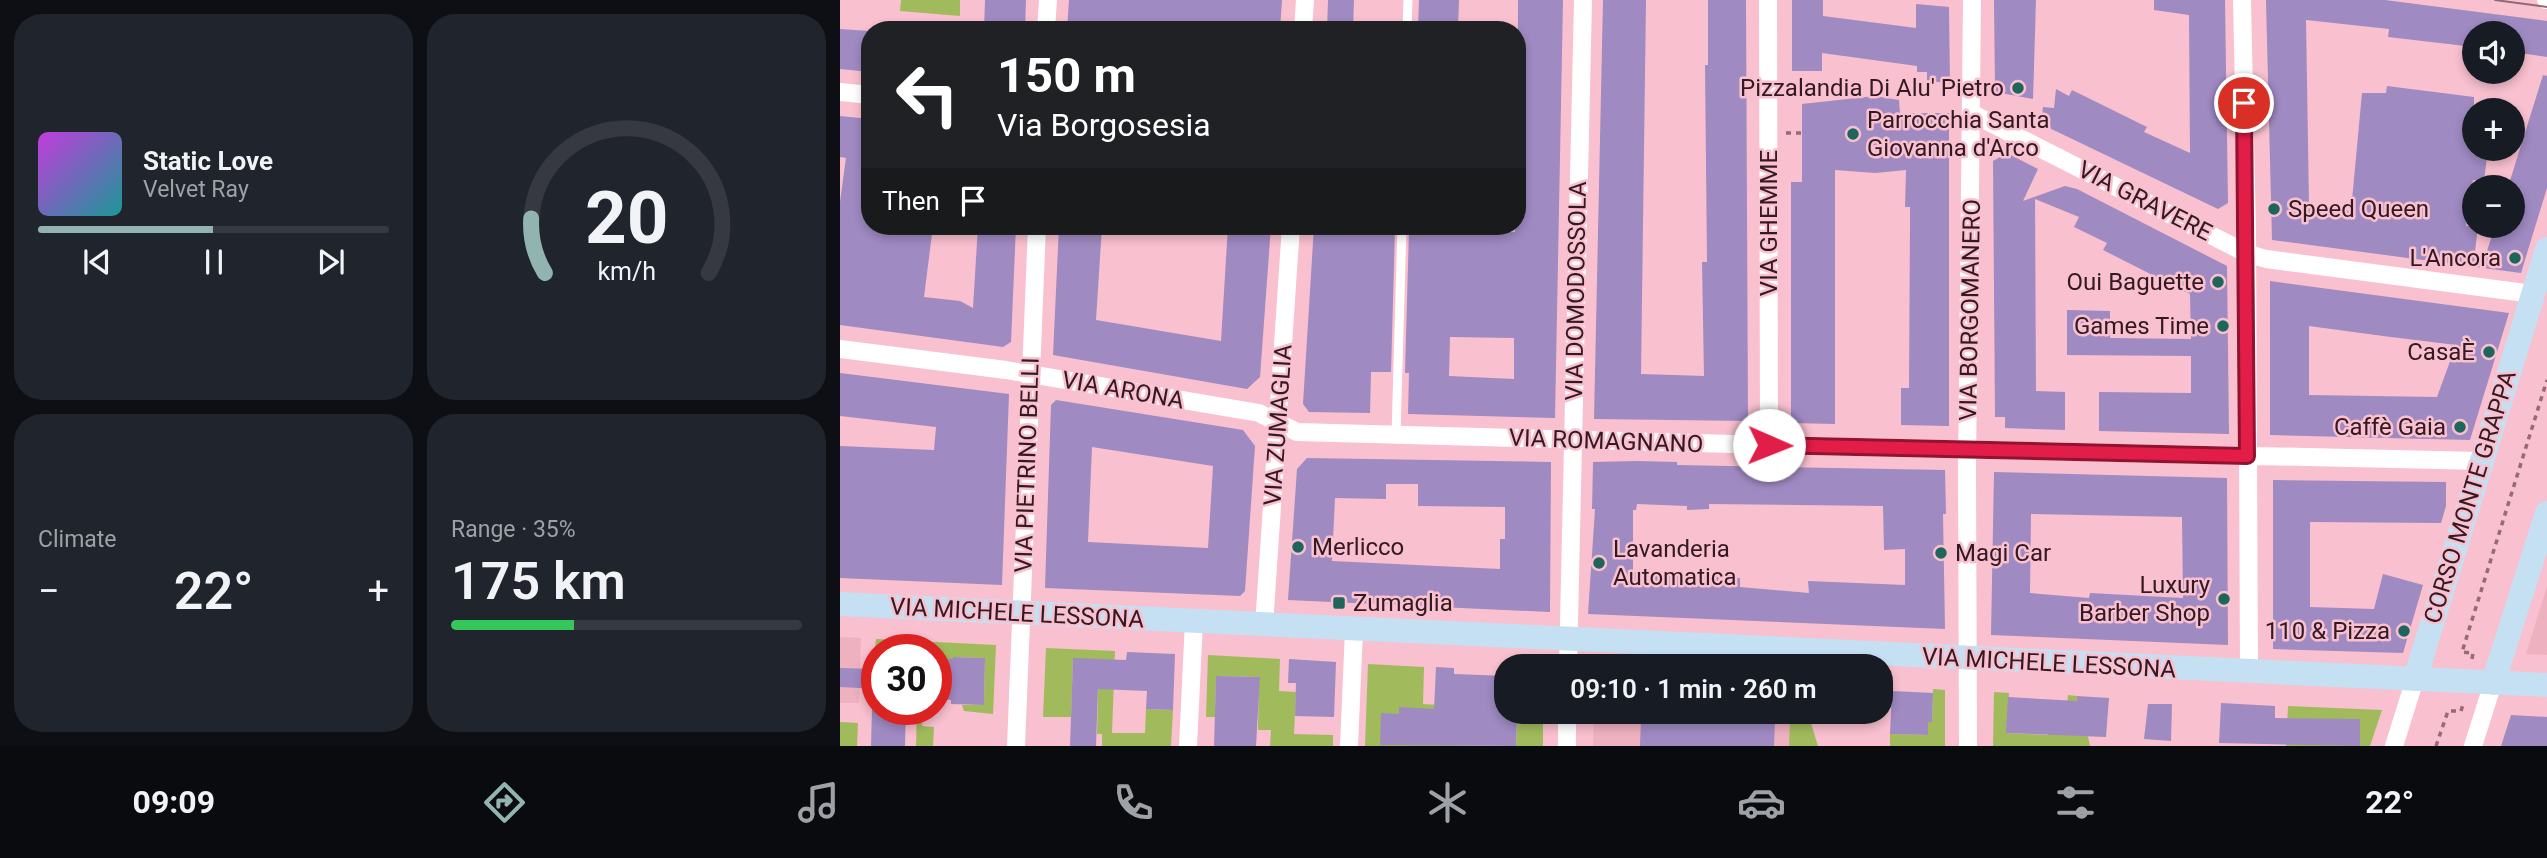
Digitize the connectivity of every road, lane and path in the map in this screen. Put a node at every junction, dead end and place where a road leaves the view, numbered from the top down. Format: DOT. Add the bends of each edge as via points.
graph roads {
  1 [pos="1048,0"];
  2 [pos="1305,0"];
  3 [pos="1408,0"];
  4 [pos="1583,0"];
  5 [pos="1768,0"];
  6 [pos="1972,0"];
  7 [pos="2242,0"];
  8 [pos="1047,21"];
  9 [pos="1304,21"];
  10 [pos="1407,21"];
  11 [pos="840,92"];
  12 [pos="861,94"];
  13 [pos="1973,114"];
  14 [pos="1791,132"];
  15 [pos="1802,132"];
  16 [pos="1037,235"];
  17 [pos="1290,235"];
  18 [pos="1402,235"];
  19 [pos="2547,249"];
  20 [pos="2246,254"];
  21 [pos="2533,294"];
  22 [pos="840,349"];
  23 [pos="1031,374"];
  24 [pos="2547,380"];
  25 [pos="1279,423"];
  26 [pos="1396,435"];
  27 [pos="1573,440"];
  28 [pos="1769,445"];
  29 [pos="1968,450"];
  30 [pos="2247,456"];
  31 [pos="2482,461"];
  32 [pos="2547,513"];
  33 [pos="840,604"];
  34 [pos="1022,613"];
  35 [pos="1194,621"];
  36 [pos="1264,625"];
  37 [pos="1354,630"];
  38 [pos="1568,639"];
  39 [pos="1568,654"];
  40 [pos="1967,659"];
  41 [pos="2249,672"];
  42 [pos="2415,679"];
  43 [pos="2468,681"];
  44 [pos="2493,683"];
  45 [pos="2547,685"];
  46 [pos="1567,724"];
  47 [pos="1016,746"];
  48 [pos="1188,746"];
  49 [pos="1349,746"];
  50 [pos="1567,746"];
  51 [pos="1968,746"];
  52 [pos="2395,746"];
  53 [pos="2437,746"];
  54 [pos="2473,746"];
  1 -- 8 [label="street"];
  2 -- 9 [label="street"];
  3 -- 10 [label="lane"];
  4 -- 27 [label="street, VIA DOMODOSSOLA"];
  5 -- 28 [label="street, VIA GHEMME"];
  6 -- 13 [label="street, VIA BORGOMANERO"];
  7 -- 20 [label="street"];
  11 -- 12 [label="street"];
  13 -- 20 [label="street, VIA GRAVERE"];
  13 -- 29 [label="street, VIA BORGOMANERO"];
  14 -- 15 [label="path"];
  16 -- 23 [label="street, VIA PIETRINO BELLI"];
  17 -- 25 [label="street, VIA ZUMAGLIA"];
  18 -- 26 [label="lane"];
  19 -- 21 [label="street, CORSO MONTE GRAPPA"];
  20 -- 21 [label="street, VIA GRAVERE"];
  20 -- 30 [label="street"];
  21 -- 31 [label="street, CORSO MONTE GRAPPA"];
  22 -- 23 [label="street, VIA ARONA"];
  23 -- 25 [label="street, VIA ARONA" via="1259,413"];
  23 -- 34 [label="street, VIA PIETRINO BELLI"];
  24 -- 43 [label="path" via="2462,652 2473,653"];
  25 -- 26 [label="street, VIA ROMAGNANO" via="1297,432"];
  25 -- 36 [label="street, VIA ZUMAGLIA"];
  26 -- 27 [label="street, VIA ROMAGNANO"];
  27 -- 28 [label="street, VIA ROMAGNANO"];
  27 -- 38 [label="street, VIA DOMODOSSOLA"];
  28 -- 29 [label="street, VIA ROMAGNANO"];
  29 -- 30 [label="street, VIA ROMAGNANO"];
  29 -- 40 [label="street, VIA BORGOMANERO"];
  30 -- 31 [label="street, VIA ROMAGNANO"];
  30 -- 41 [label="street"];
  31 -- 42 [label="street, CORSO MONTE GRAPPA"];
  32 -- 44 [label="street"];
  33 -- 34 [label="street, VIA MICHELE LESSONA"];
  34 -- 35 [label="street, VIA MICHELE LESSONA"];
  34 -- 47 [label="street, VIA PIETRINO BELLI"];
  35 -- 36 [label="street, VIA MICHELE LESSONA"];
  35 -- 48 [label="street"];
  36 -- 37 [label="street, VIA MICHELE LESSONA"];
  37 -- 38 [label="street, VIA MICHELE LESSONA"];
  37 -- 49 [label="street"];
  38 -- 39 [label="street, VIA DOMODOSSOLA"];
  38 -- 40 [label="street, VIA MICHELE LESSONA"];
  40 -- 41 [label="street, VIA MICHELE LESSONA"];
  40 -- 51 [label="street, VIA BORGOMANERO"];
  41 -- 42 [label="street, VIA MICHELE LESSONA"];
  42 -- 43 [label="street, VIA MICHELE LESSONA"];
  42 -- 52 [label="street, CORSO MONTE GRAPPA"];
  43 -- 44 [label="street, VIA MICHELE LESSONA"];
  43 -- 53 [label="path" via="2461,711 2448,711"];
  44 -- 45 [label="street, VIA MICHELE LESSONA"];
  44 -- 54 [label="street"];
  46 -- 50 [label="street"];
}
